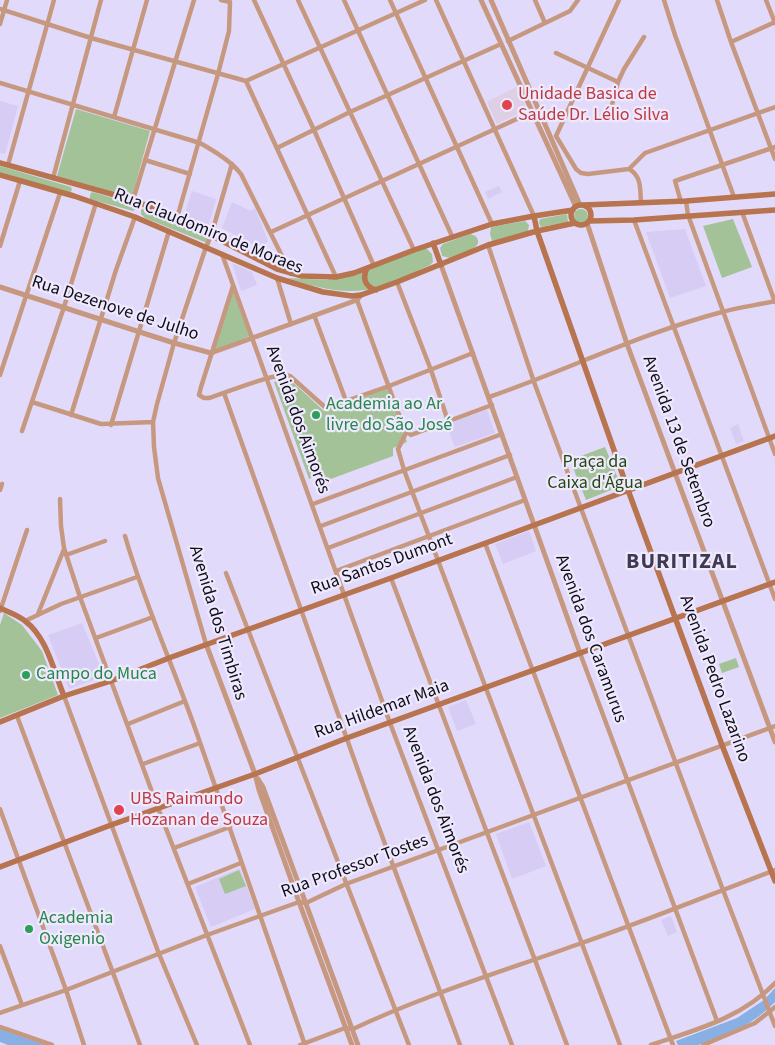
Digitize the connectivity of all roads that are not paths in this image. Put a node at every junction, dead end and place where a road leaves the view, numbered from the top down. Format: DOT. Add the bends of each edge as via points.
graph roads {
  1 [pos="7,0"];
  2 [pos="54,0"];
  3 [pos="102,0"];
  4 [pos="147,0"];
  5 [pos="194,0"];
  6 [pos="221,0"];
  7 [pos="254,0"];
  8 [pos="298,0"];
  9 [pos="344,0"];
  10 [pos="390,0"];
  11 [pos="425,0"];
  12 [pos="436,0"];
  13 [pos="481,0"];
  14 [pos="491,0"];
  15 [pos="535,0"];
  16 [pos="578,0"];
  17 [pos="619,0"];
  18 [pos="664,0"];
  19 [pos="717,0"];
  20 [pos="766,0"];
  21 [pos="231,1"];
  22 [pos="2,10"];
  23 [pos="396,14"];
  24 [pos="775,22"];
  25 [pos="0,24"];
  26 [pos="545,24"];
  27 [pos="47,25"];
  28 [pos="358,31"];
  29 [pos="644,37"];
  30 [pos="91,38"];
  31 [pos="508,41"];
  32 [pos="731,42"];
  33 [pos="501,44"];
  34 [pos="320,48"];
  35 [pos="133,49"];
  36 [pos="556,53"];
  37 [pos="175,61"];
  38 [pos="464,61"];
  39 [pos="283,64"];
  40 [pos="586,68"];
  41 [pos="218,74"];
  42 [pos="426,78"];
  43 [pos="246,81"];
  44 [pos="618,82"];
  45 [pos="0,84"];
  46 [pos="29,91"];
  47 [pos="388,96"];
  48 [pos="72,105"];
  49 [pos="775,106"];
  50 [pos="350,112"];
  51 [pos="532,112"];
  52 [pos="757,113"];
  53 [pos="114,117"];
  54 [pos="608,120"];
  55 [pos="496,128"];
  56 [pos="155,129"];
  57 [pos="314,130"];
  58 [pos="710,131"];
  59 [pos="556,136"];
  60 [pos="549,137"];
  61 [pos="200,142"];
  62 [pos="457,146"];
  63 [pos="277,148"];
  64 [pos="773,148"];
  65 [pos="775,159"];
  66 [pos="145,160"];
  67 [pos="0,163"];
  68 [pos="232,164"];
  69 [pos="419,164"];
  70 [pos="8,165"];
  71 [pos="723,166"];
  72 [pos="629,169"];
  73 [pos="190,174"];
  74 [pos="0,175"];
  75 [pos="53,178"];
  76 [pos="20,181"];
  77 [pos="383,181"];
  78 [pos="76,185"];
  79 [pos="91,188"];
  80 [pos="60,193"];
  81 [pos="775,194"];
  82 [pos="74,196"];
  83 [pos="734,197"];
  84 [pos="344,198"];
  85 [pos="88,200"];
  86 [pos="132,200"];
  87 [pos="683,202"];
  88 [pos="96,203"];
  89 [pos="640,203"];
  90 [pos="578,207"];
  91 [pos="775,210"];
  92 [pos="742,212"];
  93 [pos="307,215"];
  94 [pos="688,215"];
  95 [pos="135,216"];
  96 [pos="534,216"];
  97 [pos="177,218"];
  98 [pos="634,220"];
  99 [pos="588,222"];
  100 [pos="575,223"];
  101 [pos="492,224"];
  102 [pos="169,231"];
  103 [pos="271,232"];
  104 [pos="537,232"];
  105 [pos="211,236"];
  106 [pos="452,236"];
  107 [pos="433,244"];
  108 [pos="488,245"];
  109 [pos="0,246"];
  110 [pos="206,247"];
  111 [pos="414,250"];
  112 [pos="222,254"];
  113 [pos="441,265"];
  114 [pos="374,266"];
  115 [pos="367,268"];
  116 [pos="290,274"];
  117 [pos="336,276"];
  118 [pos="277,278"];
  119 [pos="397,282"];
  120 [pos="233,284"];
  121 [pos="0,287"];
  122 [pos="376,290"];
  123 [pos="26,295"];
  124 [pos="359,298"];
  125 [pos="775,302"];
  126 [pos="64,307"];
  127 [pos="723,312"];
  128 [pos="314,316"];
  129 [pos="101,319"];
  130 [pos="291,324"];
  131 [pos="674,326"];
  132 [pos="139,331"];
  133 [pos="252,339"];
  134 [pos="174,343"];
  135 [pos="628,344"];
  136 [pos="474,353"];
  137 [pos="211,354"];
  138 [pos="582,361"];
  139 [pos="431,370"];
  140 [pos="0,375"];
  141 [pos="267,378"];
  142 [pos="534,382"];
  143 [pos="389,386"];
  144 [pos="224,393"];
  145 [pos="489,397"];
  146 [pos="346,401"];
  147 [pos="32,402"];
  148 [pos="492,405"];
  149 [pos="71,415"];
  150 [pos="448,421"];
  151 [pos="153,422"];
  152 [pos="111,425"];
  153 [pos="22,431"];
  154 [pos="407,433"];
  155 [pos="502,434"];
  156 [pos="772,437"];
  157 [pos="775,454"];
  158 [pos="510,455"];
  159 [pos="722,456"];
  160 [pos="404,470"];
  161 [pos="676,473"];
  162 [pos="517,477"];
  163 [pos="2,484"];
  164 [pos="0,490"];
  165 [pos="628,490"];
  166 [pos="412,492"];
  167 [pos="60,499"];
  168 [pos="525,500"];
  169 [pos="313,504"];
  170 [pos="580,508"];
  171 [pos="420,514"];
  172 [pos="534,524"];
  173 [pos="321,526"];
  174 [pos="27,530"];
  175 [pos="125,536"];
  176 [pos="429,536"];
  177 [pos="105,541"];
  178 [pos="486,543"];
  179 [pos="64,548"];
  180 [pos="328,548"];
  181 [pos="66,555"];
  182 [pos="438,560"];
  183 [pos="336,571"];
  184 [pos="226,573"];
  185 [pos="137,577"];
  186 [pos="391,578"];
  187 [pos="772,583"];
  188 [pos="344,595"];
  189 [pos="80,597"];
  190 [pos="775,599"];
  191 [pos="722,601"];
  192 [pos="0,609"];
  193 [pos="302,610"];
  194 [pos="38,614"];
  195 [pos="153,617"];
  196 [pos="676,618"];
  197 [pos="24,620"];
  198 [pos="247,630"];
  199 [pos="628,635"];
  200 [pos="96,638"];
  201 [pos="206,644"];
  202 [pos="580,653"];
  203 [pos="170,658"];
  204 [pos="533,670"];
  205 [pos="111,681"];
  206 [pos="486,688"];
  207 [pos="64,696"];
  208 [pos="185,701"];
  209 [pos="439,705"];
  210 [pos="17,716"];
  211 [pos="0,722"];
  212 [pos="390,723"];
  213 [pos="128,724"];
  214 [pos="772,726"];
  215 [pos="347,738"];
  216 [pos="775,742"];
  217 [pos="200,743"];
  218 [pos="722,746"];
  219 [pos="297,758"];
  220 [pos="675,762"];
  221 [pos="143,764"];
  222 [pos="255,774"];
  223 [pos="627,780"];
  224 [pos="216,787"];
  225 [pos="581,797"];
  226 [pos="158,808"];
  227 [pos="0,809"];
  228 [pos="534,814"];
  229 [pos="111,825"];
  230 [pos="230,827"];
  231 [pos="488,833"];
  232 [pos="64,844"];
  233 [pos="174,848"];
  234 [pos="440,850"];
  235 [pos="19,860"];
  236 [pos="241,863"];
  237 [pos="0,867"];
  238 [pos="394,868"];
  239 [pos="773,871"];
  240 [pos="775,881"];
  241 [pos="188,884"];
  242 [pos="346,884"];
  243 [pos="722,890"];
  244 [pos="298,902"];
  245 [pos="306,903"];
  246 [pos="676,908"];
  247 [pos="261,916"];
  248 [pos="629,925"];
  249 [pos="207,935"];
  250 [pos="581,943"];
  251 [pos="0,946"];
  252 [pos="159,954"];
  253 [pos="534,960"];
  254 [pos="113,971"];
  255 [pos="486,977"];
  256 [pos="775,984"];
  257 [pos="66,990"];
  258 [pos="441,992"];
  259 [pos="764,996"];
  260 [pos="22,1005"];
  261 [pos="395,1009"];
  262 [pos="772,1010"];
  263 [pos="0,1013"];
  264 [pos="717,1021"];
  265 [pos="775,1026"];
  266 [pos="0,1027"];
  267 [pos="345,1028"];
  268 [pos="353,1029"];
  269 [pos="672,1042"];
  270 [pos="303,1044"];
  271 [pos="52,1045"];
  272 [pos="84,1045"];
  273 [pos="140,1045"];
  274 [pos="197,1045"];
  275 [pos="250,1045"];
  276 [pos="352,1045"];
  277 [pos="358,1045"];
  278 [pos="409,1045"];
  279 [pos="460,1045"];
  280 [pos="512,1045"];
  281 [pos="567,1045"];
  282 [pos="620,1045"];
  283 [pos="651,1045"];
  284 [pos="703,1045"];
  1 -- 22 [label="street"];
  2 -- 27 [label="street"];
  3 -- 30 [label="street"];
  4 -- 35 [label="street"];
  5 -- 37 [label="street"];
  6 -- 21 [label="street"];
  7 -- 39 [label="street"];
  8 -- 34 [label="street"];
  9 -- 28 [label="street"];
  10 -- 23 [label="street"];
  11 -- 23 [label="street"];
  12 -- 38 [label="street"];
  13 -- 33 [label="street"];
  14 -- 31 [label="street"];
  15 -- 26 [label="street"];
  16 -- 26 [label="street" via="570,11"];
  17 -- 40 [label="street"];
  18 -- 58 [label="street"];
  19 -- 32 [label="street"];
  20 -- 24 [label="street"];
  21 -- 41 [label="street" via="229,31"];
  22 -- 25 [label="street"];
  22 -- 27 [label="street"];
  23 -- 28 [label="street"];
  23 -- 42 [label="street"];
  24 -- 32 [label="street"];
  26 -- 31 [label="street"];
  27 -- 30 [label="street"];
  27 -- 46 [label="street"];
  28 -- 34 [label="street"];
  28 -- 47 [label="street"];
  29 -- 44 [label="street"];
  30 -- 35 [label="street"];
  30 -- 48 [label="street"];
  31 -- 60 [label="street"];
  32 -- 52 [label="street"];
  33 -- 38 [label="street"];
  33 -- 51 [label="street"];
  34 -- 39 [label="street"];
  34 -- 50 [label="street"];
  35 -- 37 [label="street"];
  35 -- 53 [label="street"];
  36 -- 40 [label="street"];
  37 -- 41 [label="street"];
  37 -- 56 [label="street"];
  38 -- 42 [label="street"];
  38 -- 55 [label="street"];
  39 -- 43 [label="street"];
  39 -- 57 [label="street"];
  40 -- 44 [label="street"];
  40 -- 59 [label="street"];
  41 -- 43 [label="street"];
  41 -- 61 [label="street"];
  42 -- 47 [label="street"];
  42 -- 62 [label="street"];
  43 -- 63 [label="street"];
  44 -- 54 [label="street"];
  45 -- 46 [label="street"];
  46 -- 48 [label="street"];
  46 -- 70 [label="street"];
  47 -- 50 [label="street"];
  47 -- 69 [label="street"];
  48 -- 53 [label="street"];
  48 -- 75 [label="street"];
  49 -- 52 [label="street"];
  50 -- 57 [label="street"];
  50 -- 77 [label="street"];
  51 -- 55 [label="street"];
  51 -- 90 [label="street"];
  52 -- 58 [label="street"];
  52 -- 64 [label="street"];
  53 -- 56 [label="street"];
  55 -- 62 [label="street"];
  55 -- 96 [label="street"];
  56 -- 61 [label="street"];
  56 -- 66 [label="street"];
  57 -- 63 [label="street"];
  57 -- 84 [label="street"];
  58 -- 71 [label="street"];
  58 -- 72 [label="street" via="645,153"];
  59 -- 60 [label="street"];
  59 -- 72 [label="street" via="571,163 581,173"];
  60 -- 90 [label="street"];
  61 -- 68 [label="street"];
  61 -- 73 [label="street"];
  62 -- 69 [label="street"];
  62 -- 101 [label="street"];
  63 -- 93 [label="street"];
  64 -- 65 [label="street"];
  64 -- 71 [label="street"];
  66 -- 73 [label="street"];
  66 -- 86 [label="street"];
  67 -- 70 [label="main road, Rua Claudomiro de Moraes"];
  68 -- 103 [label="street" via="241,174"];
  68 -- 105 [label="street, Avenida dos Timbiras"];
  69 -- 77 [label="street"];
  69 -- 106 [label="street"];
  70 -- 75 [label="main road, Rua Claudomiro de Moraes"];
  71 -- 83 [label="street"];
  71 -- 87 [label="street" via="676,181"];
  72 -- 89 [label="street" via="639,180"];
  73 -- 97 [label="street"];
  74 -- 76 [label="main road, Rua Claudomiro de Moraes"];
  75 -- 78 [label="main road, Rua Claudomiro de Moraes"];
  76 -- 80 [label="main road, Rua Claudomiro de Moraes"];
  76 -- 109 [label="street"];
  77 -- 84 [label="street"];
  77 -- 111 [label="street"];
  78 -- 79 [label="main road, Rua Claudomiro de Moraes"];
  78 -- 82 [label="main road" via="78,189"];
  79 -- 85 [label="main road"];
  79 -- 86 [label="main road, Rua Claudomiro de Moraes"];
  80 -- 82 [label="main road, Rua Claudomiro de Moraes"];
  80 -- 123 [label="street"];
  81 -- 83 [label="main road, Rua Claudomiro de Moraes"];
  82 -- 85 [label="main road, Rua Claudomiro de Moraes"];
  83 -- 87 [label="main road, Rua Claudomiro de Moraes"];
  84 -- 93 [label="street"];
  84 -- 114 [label="street"];
  85 -- 88 [label="main road, Rua Claudomiro de Moraes"];
  86 -- 97 [label="main road, Rua Claudomiro de Moraes"];
  87 -- 89 [label="main road, Rua Claudomiro de Moraes"];
  87 -- 94 [label="street"];
  88 -- 95 [label="main road, Rua Claudomiro de Moraes"];
  88 -- 126 [label="street"];
  89 -- 90 [label="main road, Rua Claudomiro de Moraes"];
  90 -- 96 [label="main road, Rua Claudomiro de Moraes"];
  90 -- 99 [label="main road" via="590,211"];
  90 -- 100 [label="main road" via="572,217"];
  91 -- 92 [label="main road"];
  92 -- 94 [label="main road"];
  92 -- 125 [label="street"];
  93 -- 103 [label="street"];
  93 -- 117 [label="street"];
  94 -- 98 [label="main road"];
  94 -- 127 [label="street"];
  95 -- 102 [label="main road, Rua Claudomiro de Moraes"];
  95 -- 129 [label="street"];
  96 -- 101 [label="main road, Rua Claudomiro de Moraes"];
  96 -- 104 [label="main road, Avenida Pedro Lazarino"];
  97 -- 105 [label="main road, Rua Claudomiro de Moraes"];
  98 -- 99 [label="main road"];
  98 -- 131 [label="street"];
  99 -- 100 [label="main road" via="582,225"];
  99 -- 135 [label="street, Avenida 13 de Setembro"];
  100 -- 104 [label="main road, Rua Claudomiro de Moraes"];
  101 -- 106 [label="main road, Rua Claudomiro de Moraes"];
  102 -- 110 [label="main road, Rua Claudomiro de Moraes"];
  102 -- 132 [label="street"];
  103 -- 116 [label="street"];
  104 -- 108 [label="main road, Rua Claudomiro de Moraes"];
  104 -- 138 [label="main road, Avenida Pedro Lazarino"];
  105 -- 110 [label="street, Avenida dos Timbiras"];
  105 -- 116 [label="main road, Rua Claudomiro de Moraes"];
  106 -- 107 [label="main road, Rua Claudomiro de Moraes"];
  107 -- 111 [label="main road, Rua Claudomiro de Moraes"];
  107 -- 113 [label="main road"];
  108 -- 113 [label="main road, Rua Claudomiro de Moraes"];
  108 -- 142 [label="street"];
  110 -- 112 [label="main road, Rua Claudomiro de Moraes"];
  110 -- 134 [label="street, Avenida dos Timbiras"];
  111 -- 114 [label="main road, Rua Claudomiro de Moraes"];
  112 -- 118 [label="main road, Rua Claudomiro de Moraes"];
  112 -- 120 [label="street, Avenida dos Aimorés"];
  113 -- 119 [label="main road, Rua Claudomiro de Moraes"];
  113 -- 136 [label="street, Avenida dos Caramurus"];
  114 -- 115 [label="main road, Rua Claudomiro de Moraes"];
  115 -- 117 [label="main road, Rua Claudomiro de Moraes"];
  115 -- 122 [label="main road" via="366,282"];
  116 -- 117 [label="main road, Rua Claudomiro de Moraes"];
  118 -- 124 [label="main road, Rua Claudomiro de Moraes" via="323,292"];
  118 -- 130 [label="street"];
  119 -- 122 [label="main road, Rua Claudomiro de Moraes"];
  119 -- 139 [label="street"];
  120 -- 133 [label="street, Avenida dos Aimorés"];
  120 -- 137 [label="street"];
  121 -- 123 [label="street, Rua Dezenove de Julho"];
  122 -- 124 [label="main road, Rua Claudomiro de Moraes"];
  123 -- 126 [label="street, Rua Dezenove de Julho"];
  123 -- 140 [label="street"];
  124 -- 128 [label="street, Rua Dezenove de Julho"];
  124 -- 143 [label="street"];
  125 -- 127 [label="street"];
  126 -- 129 [label="street, Rua Dezenove de Julho"];
  126 -- 147 [label="street"];
  127 -- 131 [label="street"];
  127 -- 156 [label="street"];
  128 -- 130 [label="street, Rua Dezenove de Julho"];
  128 -- 146 [label="street"];
  129 -- 132 [label="street, Rua Dezenove de Julho"];
  129 -- 149 [label="street"];
  130 -- 133 [label="street, Rua Dezenove de Julho"];
  131 -- 135 [label="street"];
  131 -- 159 [label="street"];
  132 -- 134 [label="street, Rua Dezenove de Julho"];
  132 -- 152 [label="street"];
  133 -- 137 [label="street, Rua Dezenove de Julho"];
  133 -- 141 [label="street, Avenida dos Aimorés"];
  134 -- 137 [label="street, Rua Dezenove de Julho"];
  134 -- 151 [label="street, Avenida dos Timbiras"];
  135 -- 138 [label="street"];
  135 -- 161 [label="street, Avenida 13 de Setembro"];
  136 -- 139 [label="street"];
  136 -- 145 [label="street, Avenida dos Caramurus"];
  137 -- 144 [label="street" via="200,395 209,398"];
  138 -- 142 [label="street"];
  138 -- 165 [label="main road, Avenida Pedro Lazarino"];
  139 -- 143 [label="street"];
  139 -- 150 [label="street"];
  141 -- 144 [label="street"];
  141 -- 146 [label="street" via="282,374 290,376 325,408"];
  141 -- 169 [label="street, Avenida dos Aimorés"];
  142 -- 145 [label="street"];
  142 -- 170 [label="street"];
  143 -- 146 [label="street"];
  143 -- 154 [label="street"];
  144 -- 193 [label="street"];
  145 -- 148 [label="street, Avenida dos Caramurus"];
  147 -- 149 [label="street"];
  147 -- 153 [label="street"];
  148 -- 150 [label="street"];
  148 -- 155 [label="street, Avenida dos Caramurus"];
  149 -- 152 [label="street"];
  150 -- 154 [label="street"];
  151 -- 152 [label="street"];
  151 -- 201 [label="street, Avenida dos Timbiras" via="158,478"];
  154 -- 160 [label="street" via="398,449"];
  155 -- 158 [label="street, Avenida dos Caramurus"];
  155 -- 160 [label="street"];
  156 -- 157 [label="street"];
  156 -- 159 [label="main road, Rua Santos Dumont"];
  158 -- 162 [label="street, Avenida dos Caramurus"];
  158 -- 166 [label="street"];
  159 -- 161 [label="main road, Rua Santos Dumont"];
  159 -- 187 [label="street"];
  160 -- 166 [label="street"];
  160 -- 169 [label="street"];
  161 -- 165 [label="main road, Rua Santos Dumont"];
  161 -- 191 [label="street, Avenida 13 de Setembro"];
  162 -- 168 [label="street, Avenida dos Caramurus"];
  162 -- 171 [label="street"];
  163 -- 164 [label="street"];
  165 -- 170 [label="main road, Rua Santos Dumont"];
  165 -- 196 [label="main road, Avenida Pedro Lazarino"];
  166 -- 171 [label="street"];
  166 -- 173 [label="street"];
  167 -- 179 [label="street"];
  168 -- 172 [label="street, Avenida dos Caramurus"];
  168 -- 176 [label="street"];
  169 -- 173 [label="street, Avenida dos Aimorés"];
  170 -- 172 [label="main road, Rua Santos Dumont"];
  170 -- 199 [label="street"];
  171 -- 176 [label="street"];
  171 -- 180 [label="street"];
  172 -- 178 [label="main road, Rua Santos Dumont"];
  172 -- 202 [label="street, Avenida dos Caramurus"];
  173 -- 180 [label="street, Avenida dos Aimorés"];
  174 -- 192 [label="street"];
  175 -- 185 [label="street"];
  176 -- 182 [label="street"];
  176 -- 183 [label="street"];
  177 -- 181 [label="street"];
  178 -- 182 [label="main road, Rua Santos Dumont"];
  178 -- 204 [label="street"];
  179 -- 181 [label="street"];
  179 -- 194 [label="street"];
  180 -- 183 [label="street, Avenida dos Aimorés"];
  181 -- 189 [label="street"];
  182 -- 186 [label="main road, Rua Santos Dumont"];
  182 -- 206 [label="street"];
  183 -- 188 [label="street, Avenida dos Aimorés"];
  184 -- 198 [label="street"];
  185 -- 189 [label="street"];
  185 -- 195 [label="street"];
  186 -- 188 [label="main road, Rua Santos Dumont"];
  186 -- 209 [label="street"];
  187 -- 190 [label="street"];
  187 -- 191 [label="main road, Rua Hildemar Maia"];
  188 -- 193 [label="main road, Rua Santos Dumont"];
  188 -- 212 [label="street, Avenida dos Aimorés"];
  189 -- 194 [label="street"];
  189 -- 200 [label="street"];
  191 -- 196 [label="main road, Rua Hildemar Maia"];
  191 -- 214 [label="street, Avenida 13 de Setembro"];
  192 -- 197 [label="main road"];
  193 -- 198 [label="main road, Rua Santos Dumont"];
  193 -- 215 [label="street"];
  194 -- 197 [label="street"];
  195 -- 200 [label="street"];
  195 -- 203 [label="street"];
  196 -- 199 [label="main road, Rua Hildemar Maia"];
  196 -- 218 [label="main road, Avenida Pedro Lazarino"];
  197 -- 207 [label="main road" via="44,644"];
  198 -- 201 [label="main road, Rua Santos Dumont"];
  198 -- 219 [label="street"];
  199 -- 202 [label="main road, Rua Hildemar Maia"];
  199 -- 220 [label="street"];
  200 -- 205 [label="street"];
  201 -- 203 [label="main road, Rua Santos Dumont"];
  201 -- 222 [label="street, Avenida dos Timbiras"];
  202 -- 204 [label="main road, Rua Hildemar Maia"];
  202 -- 223 [label="street, Avenida dos Caramurus"];
  203 -- 205 [label="main road, Rua Santos Dumont"];
  203 -- 208 [label="street"];
  204 -- 206 [label="main road, Rua Hildemar Maia"];
  204 -- 225 [label="street"];
  205 -- 207 [label="main road, Rua Santos Dumont"];
  205 -- 213 [label="street"];
  206 -- 209 [label="main road, Rua Hildemar Maia"];
  206 -- 228 [label="street"];
  207 -- 210 [label="main road, Rua Santos Dumont"];
  207 -- 229 [label="street"];
  208 -- 213 [label="street"];
  208 -- 217 [label="street"];
  209 -- 212 [label="main road, Rua Hildemar Maia"];
  209 -- 231 [label="street"];
  210 -- 211 [label="main road, Rua Santos Dumont"];
  210 -- 232 [label="street"];
  212 -- 215 [label="main road, Rua Hildemar Maia"];
  212 -- 234 [label="street, Avenida dos Aimorés"];
  213 -- 221 [label="street"];
  214 -- 216 [label="street, Avenida 13 de Setembro"];
  214 -- 218 [label="street, Rua Professor Tostes"];
  215 -- 219 [label="main road, Rua Hildemar Maia"];
  215 -- 238 [label="street"];
  217 -- 221 [label="street"];
  217 -- 224 [label="street"];
  218 -- 220 [label="street, Rua Professor Tostes"];
  218 -- 239 [label="main road, Avenida Pedro Lazarino"];
  219 -- 222 [label="main road, Rua Hildemar Maia"];
  219 -- 242 [label="street"];
  220 -- 223 [label="street, Rua Professor Tostes"];
  220 -- 243 [label="street"];
  221 -- 226 [label="street"];
  222 -- 224 [label="main road, Rua Hildemar Maia"];
  222 -- 244 [label="street, Avenida dos Timbiras"];
  222 -- 245 [label="street, Avenida dos Timbiras" via="263,787"];
  223 -- 225 [label="street, Rua Professor Tostes"];
  223 -- 246 [label="street, Avenida dos Caramurus"];
  224 -- 226 [label="main road, Rua Hildemar Maia"];
  224 -- 230 [label="street"];
  225 -- 228 [label="street, Rua Professor Tostes"];
  225 -- 248 [label="street"];
  226 -- 229 [label="main road, Rua Hildemar Maia"];
  226 -- 233 [label="street"];
  227 -- 235 [label="street"];
  228 -- 231 [label="street, Rua Professor Tostes"];
  228 -- 250 [label="street"];
  229 -- 232 [label="main road, Rua Hildemar Maia"];
  229 -- 252 [label="street"];
  230 -- 233 [label="street"];
  230 -- 236 [label="street"];
  231 -- 234 [label="street, Rua Professor Tostes"];
  231 -- 253 [label="street"];
  232 -- 235 [label="main road, Rua Hildemar Maia"];
  232 -- 254 [label="street"];
  233 -- 241 [label="street"];
  234 -- 238 [label="street, Rua Professor Tostes"];
  234 -- 255 [label="street, Avenida dos Aimorés"];
  235 -- 237 [label="main road, Rua Hildemar Maia"];
  235 -- 257 [label="street"];
  236 -- 241 [label="street"];
  236 -- 247 [label="street"];
  238 -- 242 [label="street, Rua Professor Tostes"];
  238 -- 258 [label="street"];
  239 -- 240 [label="main road, Avenida Pedro Lazarino"];
  239 -- 243 [label="street"];
  241 -- 249 [label="street"];
  242 -- 245 [label="street, Rua Professor Tostes"];
  242 -- 261 [label="street"];
  243 -- 246 [label="street"];
  243 -- 259 [label="street"];
  244 -- 245 [label="street, Rua Professor Tostes"];
  244 -- 247 [label="street, Rua Professor Tostes"];
  244 -- 267 [label="street, Avenida dos Timbiras"];
  245 -- 268 [label="street, Avenida dos Timbiras"];
  246 -- 248 [label="street"];
  246 -- 264 [label="street, Avenida dos Caramurus"];
  247 -- 249 [label="street, Rua Professor Tostes"];
  247 -- 270 [label="street"];
  248 -- 250 [label="street"];
  248 -- 269 [label="street"];
  249 -- 252 [label="street, Rua Professor Tostes"];
  249 -- 275 [label="street"];
  250 -- 253 [label="street"];
  250 -- 282 [label="street"];
  251 -- 260 [label="street"];
  252 -- 254 [label="street, Rua Professor Tostes"];
  252 -- 274 [label="street"];
  253 -- 255 [label="street"];
  253 -- 281 [label="street"];
  254 -- 257 [label="street, Rua Professor Tostes"];
  254 -- 273 [label="street"];
  255 -- 258 [label="street"];
  255 -- 280 [label="street, Avenida dos Aimorés"];
  256 -- 259 [label="street"];
  257 -- 260 [label="street, Rua Professor Tostes"];
  257 -- 272 [label="street"];
  258 -- 261 [label="street"];
  258 -- 279 [label="street"];
  259 -- 262 [label="street"];
  259 -- 264 [label="street"];
  260 -- 263 [label="street, Rua Professor Tostes"];
  261 -- 268 [label="street"];
  261 -- 278 [label="street"];
  262 -- 265 [label="street"];
  262 -- 284 [label="street" via="755,1024"];
  264 -- 269 [label="street"];
  266 -- 271 [label="street"];
  267 -- 268 [label="street"];
  267 -- 270 [label="street"];
  267 -- 276 [label="street, Avenida dos Timbiras"];
  268 -- 277 [label="street, Avenida dos Timbiras"];
  269 -- 283 [label="street"];
}
